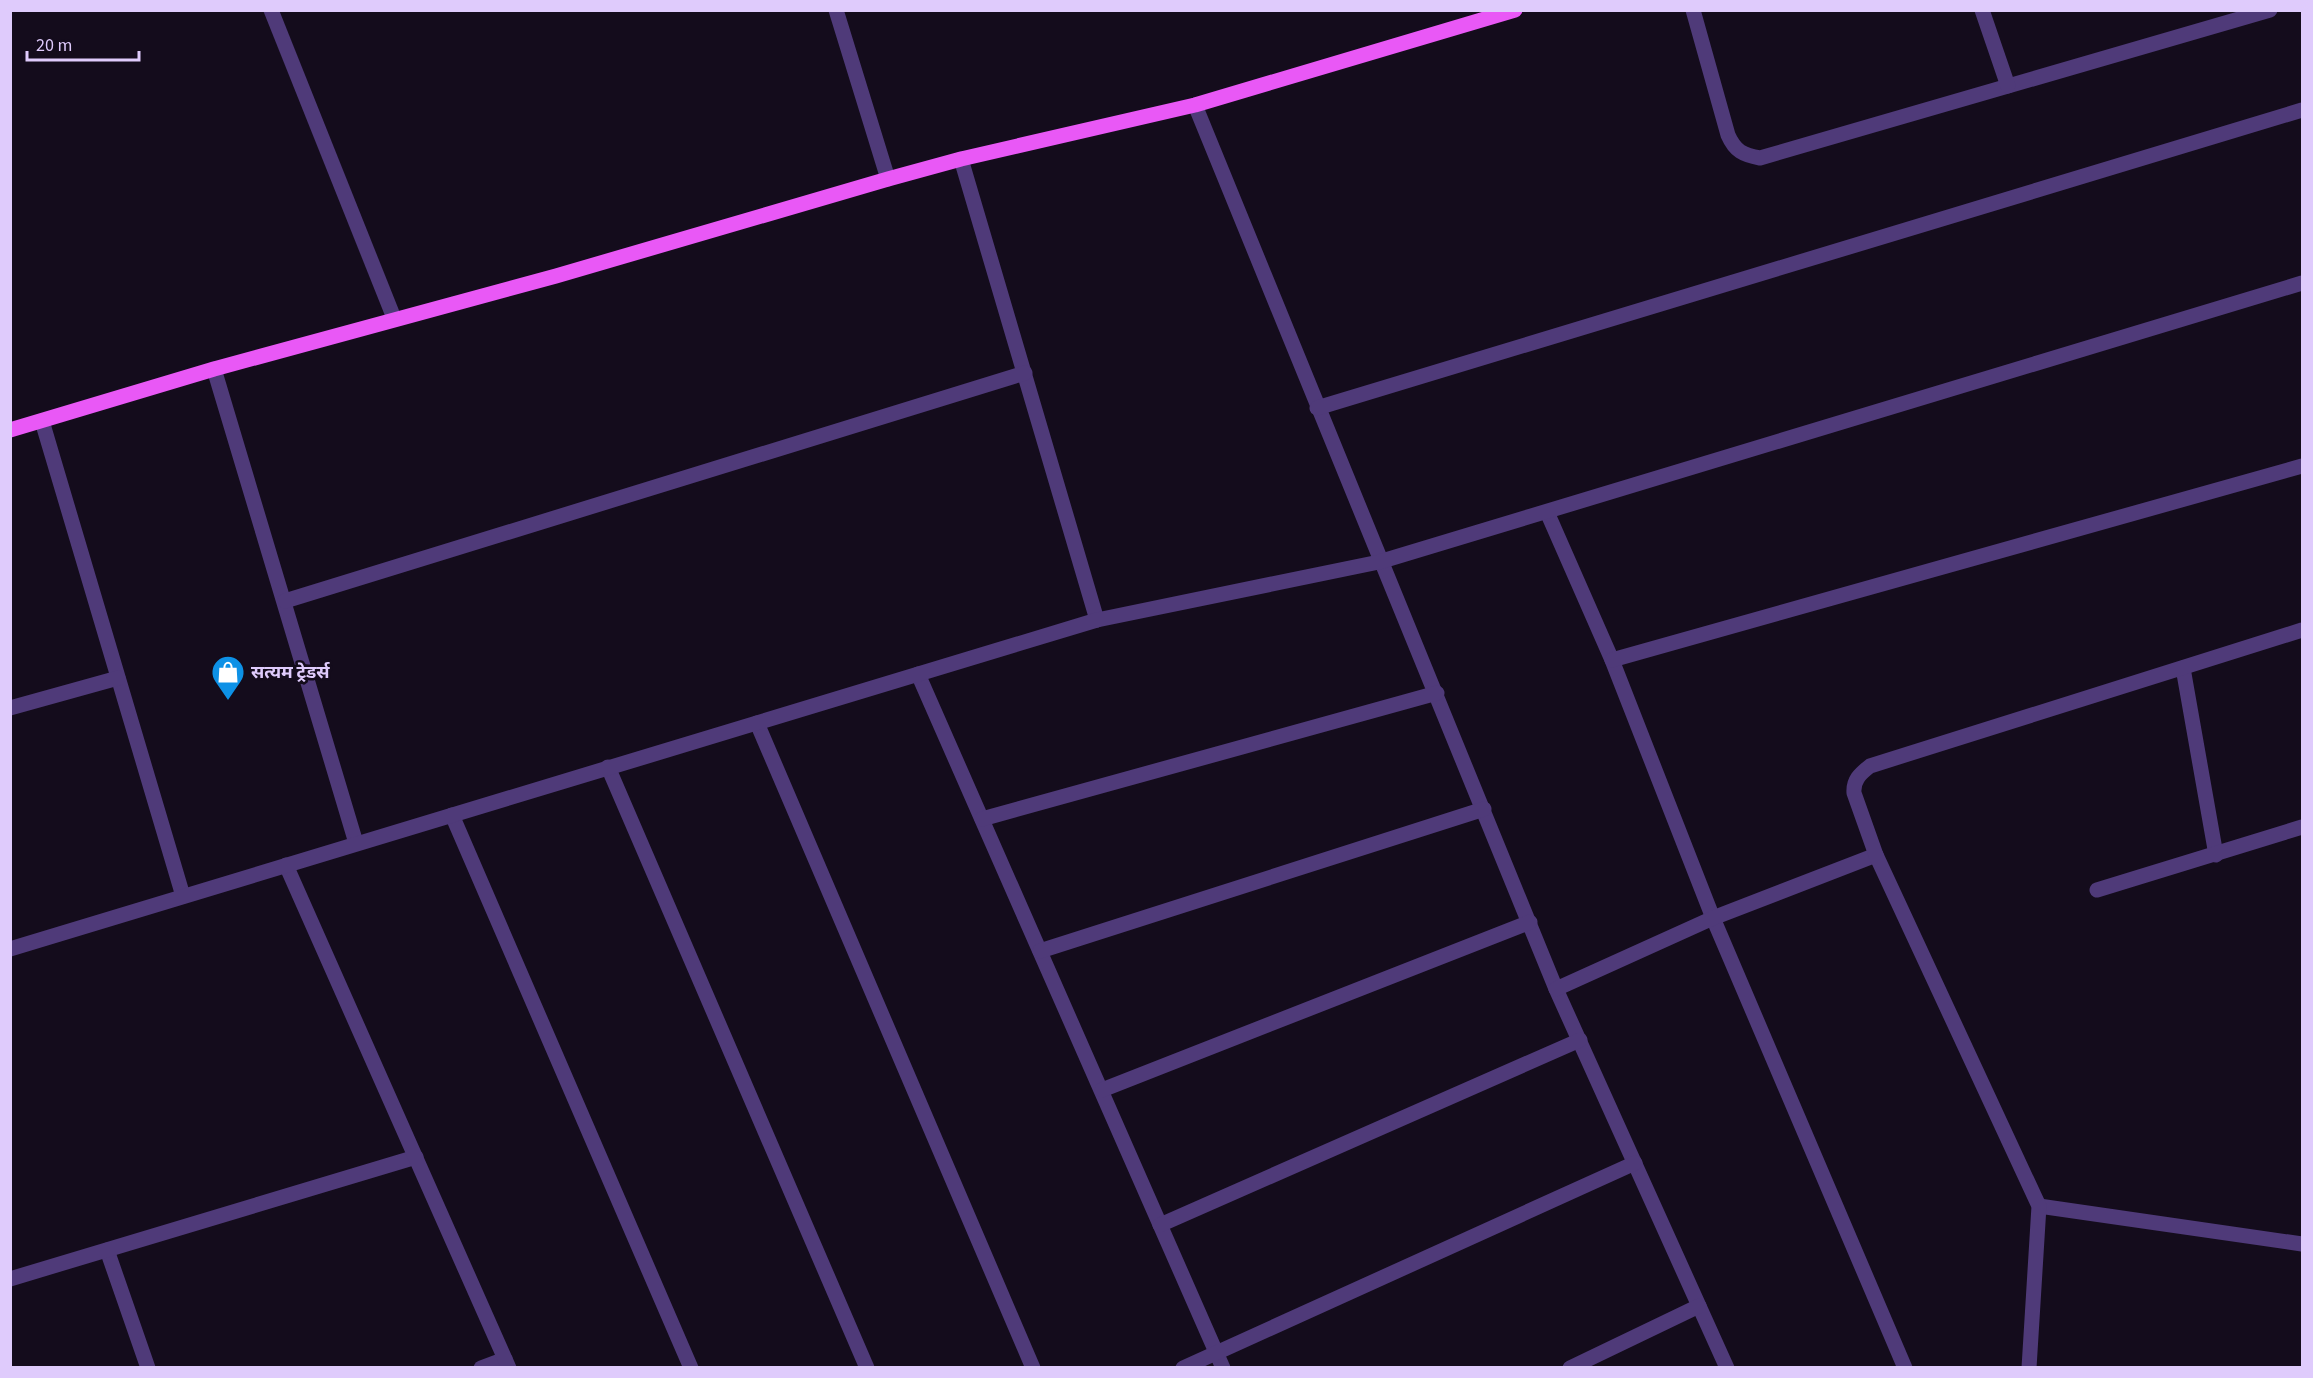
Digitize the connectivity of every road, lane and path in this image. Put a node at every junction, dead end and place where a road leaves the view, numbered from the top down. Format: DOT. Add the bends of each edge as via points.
graph roads {
  1 [pos="271,10"];
  2 [pos="836,10"];
  3 [pos="1515,10"];
  4 [pos="1693,10"];
  5 [pos="1982,10"];
  6 [pos="2270,10"];
  7 [pos="2008,86"];
  8 [pos="1195,105"];
  9 [pos="2302,110"];
  10 [pos="961,159"];
  11 [pos="888,178"];
  12 [pos="2302,283"];
  13 [pos="394,318"];
  14 [pos="214,369"];
  15 [pos="1025,373"];
  16 [pos="1317,408"];
  17 [pos="42,421"];
  18 [pos="10,430"];
  19 [pos="2302,466"];
  20 [pos="1547,512"];
  21 [pos="1379,562"];
  22 [pos="285,601"];
  23 [pos="1097,620"];
  24 [pos="2302,630"];
  25 [pos="1612,660"];
  26 [pos="2183,668"];
  27 [pos="918,674"];
  28 [pos="118,678"];
  29 [pos="1437,693"];
  30 [pos="10,708"];
  31 [pos="757,723"];
  32 [pos="608,767"];
  33 [pos="1484,808"];
  34 [pos="452,815"];
  35 [pos="982,819"];
  36 [pos="2302,827"];
  37 [pos="356,843"];
  38 [pos="1876,855"];
  39 [pos="2216,855"];
  40 [pos="286,865"];
  41 [pos="2097,890"];
  42 [pos="183,896"];
  43 [pos="1713,918"];
  44 [pos="1530,922"];
  45 [pos="10,949"];
  46 [pos="1040,951"];
  47 [pos="1556,988"];
  48 [pos="1580,1040"];
  49 [pos="1102,1090"];
  50 [pos="416,1157"];
  51 [pos="1635,1163"];
  52 [pos="2040,1206"];
  53 [pos="1160,1224"];
  54 [pos="2302,1244"];
  55 [pos="107,1250"];
  56 [pos="10,1279"];
  57 [pos="1699,1306"];
  58 [pos="1216,1353"];
  59 [pos="507,1363"];
  60 [pos="2026,1366"];
  61 [pos="148,1368"];
  62 [pos="481,1368"];
  63 [pos="691,1368"];
  64 [pos="867,1368"];
  65 [pos="1033,1368"];
  66 [pos="1183,1368"];
  67 [pos="1223,1368"];
  68 [pos="1570,1368"];
  69 [pos="1726,1368"];
  70 [pos="1905,1368"];
  1 -- 13 [label="street"];
  2 -- 11 [label="street"];
  3 -- 8 [label="main road"];
  4 -- 7 [label="street" via="1728,135 1744,156 1760,158"];
  5 -- 7 [label="street"];
  6 -- 7 [label="street"];
  8 -- 10 [label="main road"];
  8 -- 16 [label="street"];
  9 -- 16 [label="street"];
  10 -- 11 [label="main road"];
  10 -- 15 [label="street"];
  11 -- 13 [label="main road" via="556,276"];
  12 -- 20 [label="street"];
  13 -- 14 [label="main road"];
  14 -- 17 [label="main road"];
  14 -- 22 [label="street"];
  15 -- 22 [label="street"];
  15 -- 23 [label="street"];
  16 -- 21 [label="street"];
  17 -- 18 [label="main road"];
  17 -- 28 [label="street"];
  19 -- 25 [label="street"];
  20 -- 21 [label="street"];
  20 -- 25 [label="street"];
  21 -- 23 [label="street"];
  21 -- 29 [label="street"];
  22 -- 37 [label="street"];
  23 -- 27 [label="street"];
  24 -- 26 [label="street"];
  25 -- 43 [label="street"];
  26 -- 38 [label="street" via="1870,766 1854,784 1854,793"];
  26 -- 39 [label="street"];
  27 -- 31 [label="street"];
  27 -- 35 [label="street"];
  28 -- 30 [label="street"];
  28 -- 42 [label="street"];
  29 -- 33 [label="street"];
  29 -- 35 [label="street"];
  31 -- 32 [label="street"];
  31 -- 65 [label="street"];
  32 -- 34 [label="street"];
  32 -- 64 [label="street"];
  33 -- 44 [label="street"];
  33 -- 46 [label="street"];
  34 -- 37 [label="street"];
  34 -- 63 [label="street"];
  35 -- 46 [label="street"];
  36 -- 39 [label="street"];
  37 -- 40 [label="street"];
  38 -- 43 [label="street"];
  38 -- 52 [label="street"];
  39 -- 41 [label="street"];
  40 -- 42 [label="street"];
  40 -- 50 [label="street"];
  42 -- 45 [label="street"];
  43 -- 47 [label="street"];
  43 -- 70 [label="street"];
  44 -- 47 [label="street"];
  44 -- 49 [label="street"];
  46 -- 49 [label="street"];
  47 -- 48 [label="street"];
  48 -- 51 [label="street"];
  48 -- 53 [label="street"];
  49 -- 53 [label="street"];
  50 -- 55 [label="street"];
  50 -- 59 [label="street"];
  51 -- 57 [label="street"];
  51 -- 58 [label="street"];
  52 -- 54 [label="street"];
  52 -- 60 [label="street"];
  53 -- 58 [label="street"];
  55 -- 56 [label="street"];
  55 -- 61 [label="street"];
  57 -- 68 [label="street"];
  57 -- 69 [label="street"];
  58 -- 66 [label="street"];
  58 -- 67 [label="street"];
  59 -- 62 [label="street"];
}
